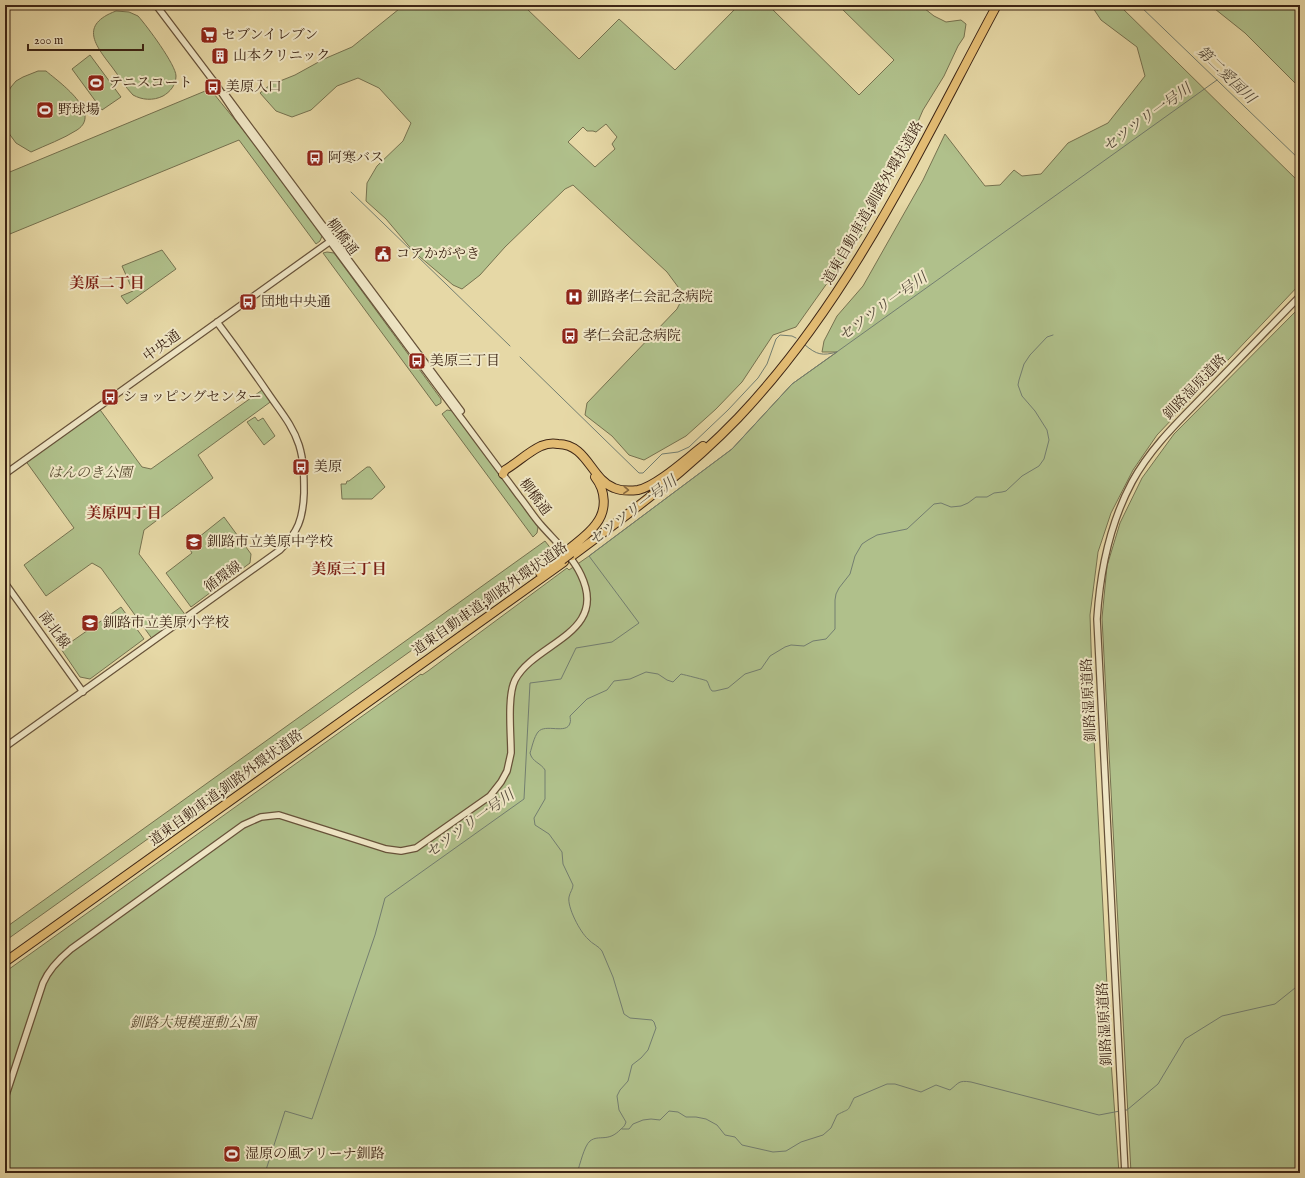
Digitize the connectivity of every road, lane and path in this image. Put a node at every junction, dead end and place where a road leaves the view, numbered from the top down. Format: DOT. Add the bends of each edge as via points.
graph roads {
  1 [pos="156,5"];
  2 [pos="992,5"];
  3 [pos="997,5"];
  4 [pos="332,240"];
  5 [pos="1300,296"];
  6 [pos="217,322"];
  7 [pos="703,446"];
  8 [pos="505,473"];
  9 [pos="5,474"];
  10 [pos="571,553"];
  11 [pos="562,559"];
  12 [pos="5,583"];
  13 [pos="83,692"];
  14 [pos="5,747"];
  15 [pos="26,947"];
  16 [pos="5,958"];
  17 [pos="5,962"];
  18 [pos="5,966"];
  19 [pos="5,1096"];
  20 [pos="1125,1173"];
  1 -- 4 [label="street, 柳橋通" via="232,102"];
  2 -- 7 [label="highway, 道東自動車道;釧路外環状道路" via="880,214 837,286 775,369"];
  3 -- 10 [label="highway, 道東自動車道;釧路外環状道路" via="862,253 792,356 742,414 706,449 660,489"];
  4 -- 6 [label="street, 中央通"];
  4 -- 8 [label="street, 柳橋通"];
  5 -- 20 [label="street, 釧路湿原道路" via="1178,422 1149,456 1122,502 1103,558 1097,619"];
  6 -- 9 [label="street, 中央通"];
  6 -- 13 [label="street, 循環線" via="293,429 302,454 302,518 290,540 280,550"];
  8 -- 7 [label="highway, one-way" via="540,447 562,444 584,456 601,478 613,488 639,490 658,480"];
  7 -- 10 [label="highway, 道東自動車道;釧路外環状道路" via="657,486"];
  8 -- 10 [label="highway" via="549,448 565,449 581,459 601,486 603,509 596,525"];
  8 -- 19 [label="street, 柳橋通" via="576,567 586,591 585,608 573,630 526,665 514,681 511,694 510,761 503,778 490,796 424,843 401,852 386,850 280,815 261,817 243,825 70,949 57,961 43,983"];
  10 -- 11 [label="highway, 道東自動車道;釧路外環状道路, bridge"];
  11 -- 15 [label="highway, 道東自動車道;釧路外環状道路"];
  11 -- 16 [label="highway, 道東自動車道;釧路外環状道路"];
  12 -- 13 [label="street, 南北線"];
  13 -- 14 [label="street, 循環線"];
  15 -- 17 [label="highway, 道東自動車道;釧路外環状道路"];
  15 -- 18 [label="highway"];
}
